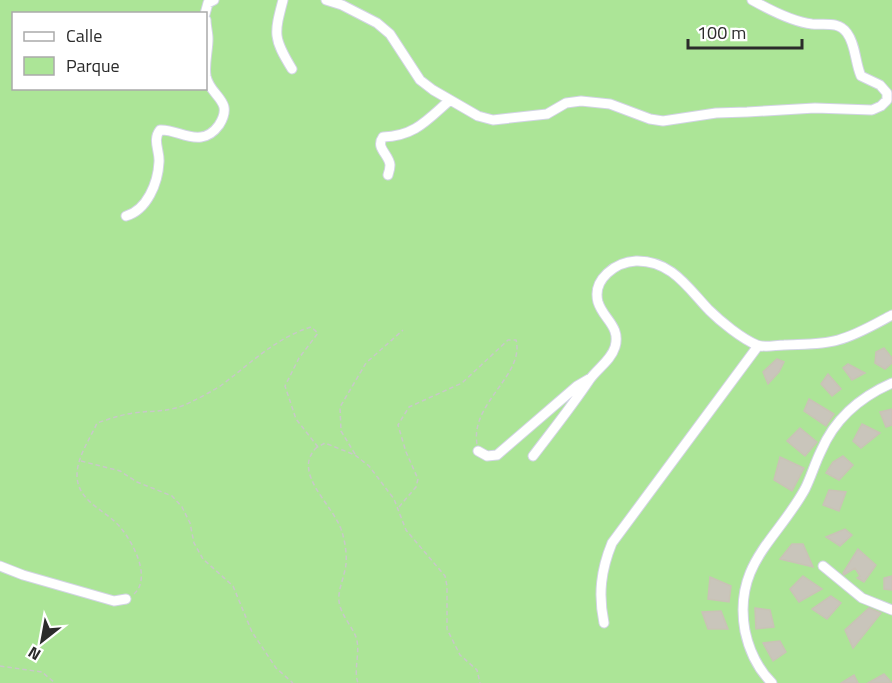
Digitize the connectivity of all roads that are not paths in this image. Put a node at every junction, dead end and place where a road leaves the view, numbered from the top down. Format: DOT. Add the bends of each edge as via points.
graph roads {
  1 [pos="214,0"];
  2 [pos="283,0"];
  3 [pos="326,0"];
  4 [pos="752,0"];
  5 [pos="206,12"];
  6 [pos="207,28"];
  7 [pos="207,56"];
  8 [pos="292,69"];
  9 [pos="207,77"];
  10 [pos="450,100"];
  11 [pos="388,175"];
  12 [pos="126,216"];
  13 [pos="892,315"];
  14 [pos="758,346"];
  15 [pos="591,378"];
  16 [pos="892,383"];
  17 [pos="478,451"];
  18 [pos="533,456"];
  19 [pos="0,566"];
  20 [pos="823,566"];
  21 [pos="126,599"];
  22 [pos="892,610"];
  23 [pos="604,623"];
  24 [pos="772,683"];
  1 -- 5 [label="street" via="208,3"];
  2 -- 8 [label="street" via="275,28"];
  3 -- 10 [label="street" via="342,5 390,34 420,80"];
  4 -- 10 [label="street" via="812,24 842,27 848,34 861,76 880,86 887,93 887,100 872,110 815,108 716,113 663,121 610,104 581,101 547,114 492,120"];
  6 -- 7 [label="street"];
  9 -- 12 [label="street" via="224,104 223,119 208,136 199,138 160,130 156,134 159,163 149,197 143,207"];
  10 -- 11 [label="street" via="417,129 400,137 383,137 380,146 390,163"];
  13 -- 14 [label="street" via="836,340"];
  14 -- 15 [label="street" via="710,312 672,272 647,262 622,263 612,269 597,294 615,327 616,337 611,355"];
  14 -- 23 [label="street" via="612,543 601,581"];
  15 -- 17 [label="street" via="497,455 487,456"];
  15 -- 18 [label="street"];
  16 -- 24 [label="street" via="857,403 830,432 806,488 765,544 747,579 743,618 747,641 758,667"];
  19 -- 21 [label="street" via="114,601"];
  20 -- 22 [label="street" via="862,598"];
}
